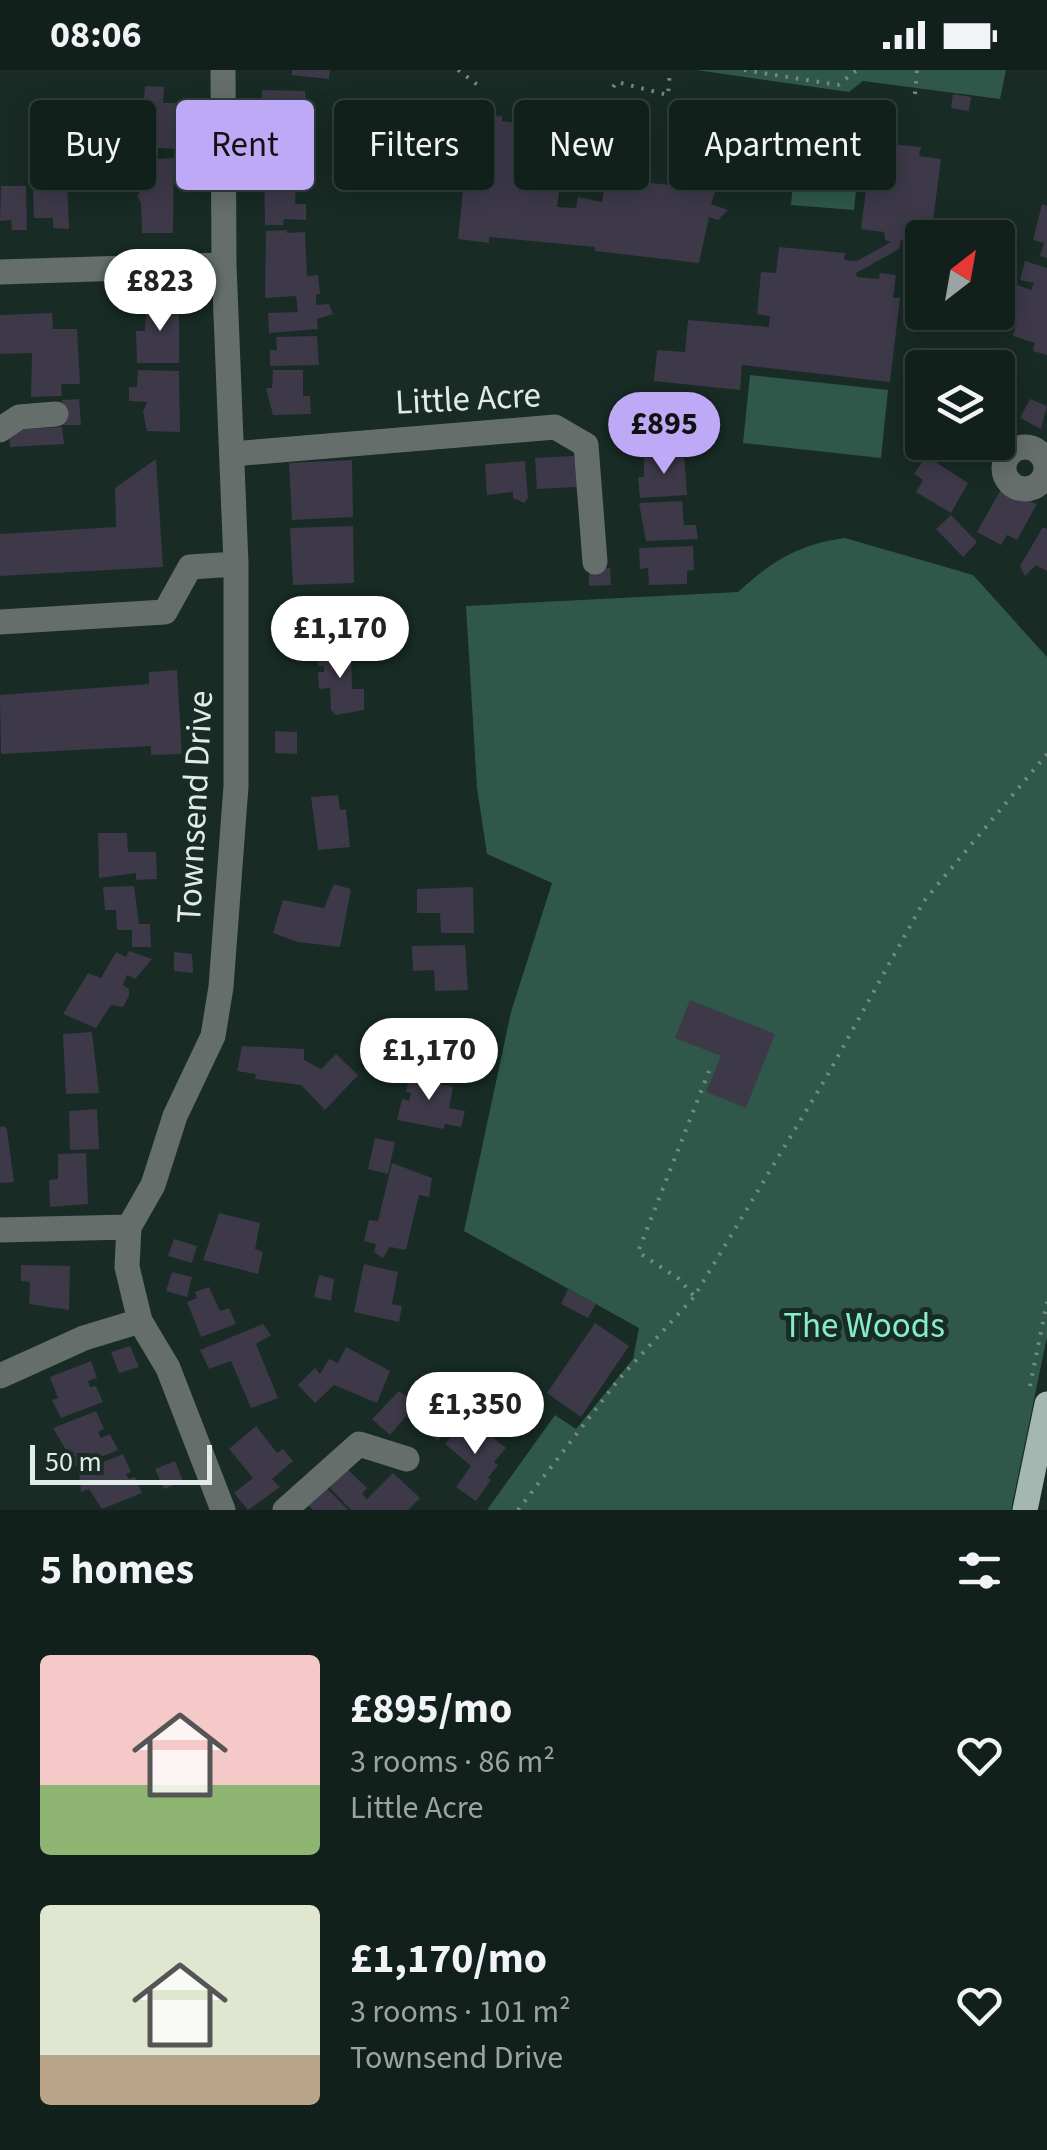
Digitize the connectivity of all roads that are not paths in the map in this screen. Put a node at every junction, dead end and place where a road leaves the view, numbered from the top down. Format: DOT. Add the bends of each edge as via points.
graph roads {
  1 [pos="222,70"];
  2 [pos="224,265"];
  3 [pos="0,272"];
  4 [pos="56,414"];
  5 [pos="0,430"];
  6 [pos="232,454"];
  7 [pos="595,562"];
  8 [pos="236,564"];
  9 [pos="0,622"];
  10 [pos="130,1227"];
  11 [pos="0,1230"];
  12 [pos="140,1321"];
  13 [pos="0,1376"];
  14 [pos="1047,1404"];
  15 [pos="407,1459"];
  16 [pos="223,1510"];
  17 [pos="285,1510"];
  18 [pos="1025,1510"];
  1 -- 2 [label="street, Townsend Drive"];
  2 -- 3 [label="street"];
  2 -- 6 [label="street, Townsend Drive"];
  4 -- 5 [label="street" via="20,417"];
  6 -- 7 [label="street, Little Acre" via="556,426 586,445"];
  6 -- 8 [label="street, Townsend Drive"];
  8 -- 9 [label="street" via="190,567 165,612"];
  8 -- 10 [label="street, Townsend Drive" via="236,786 221,987 213,1036"];
  10 -- 11 [label="street"];
  10 -- 12 [label="street, Townsend Drive" via="127,1267"];
  12 -- 13 [label="street"];
  12 -- 16 [label="street, Townsend Drive" via="168,1368"];
  14 -- 18 [label="main road"];
  15 -- 17 [label="street" via="359,1444"];
}
